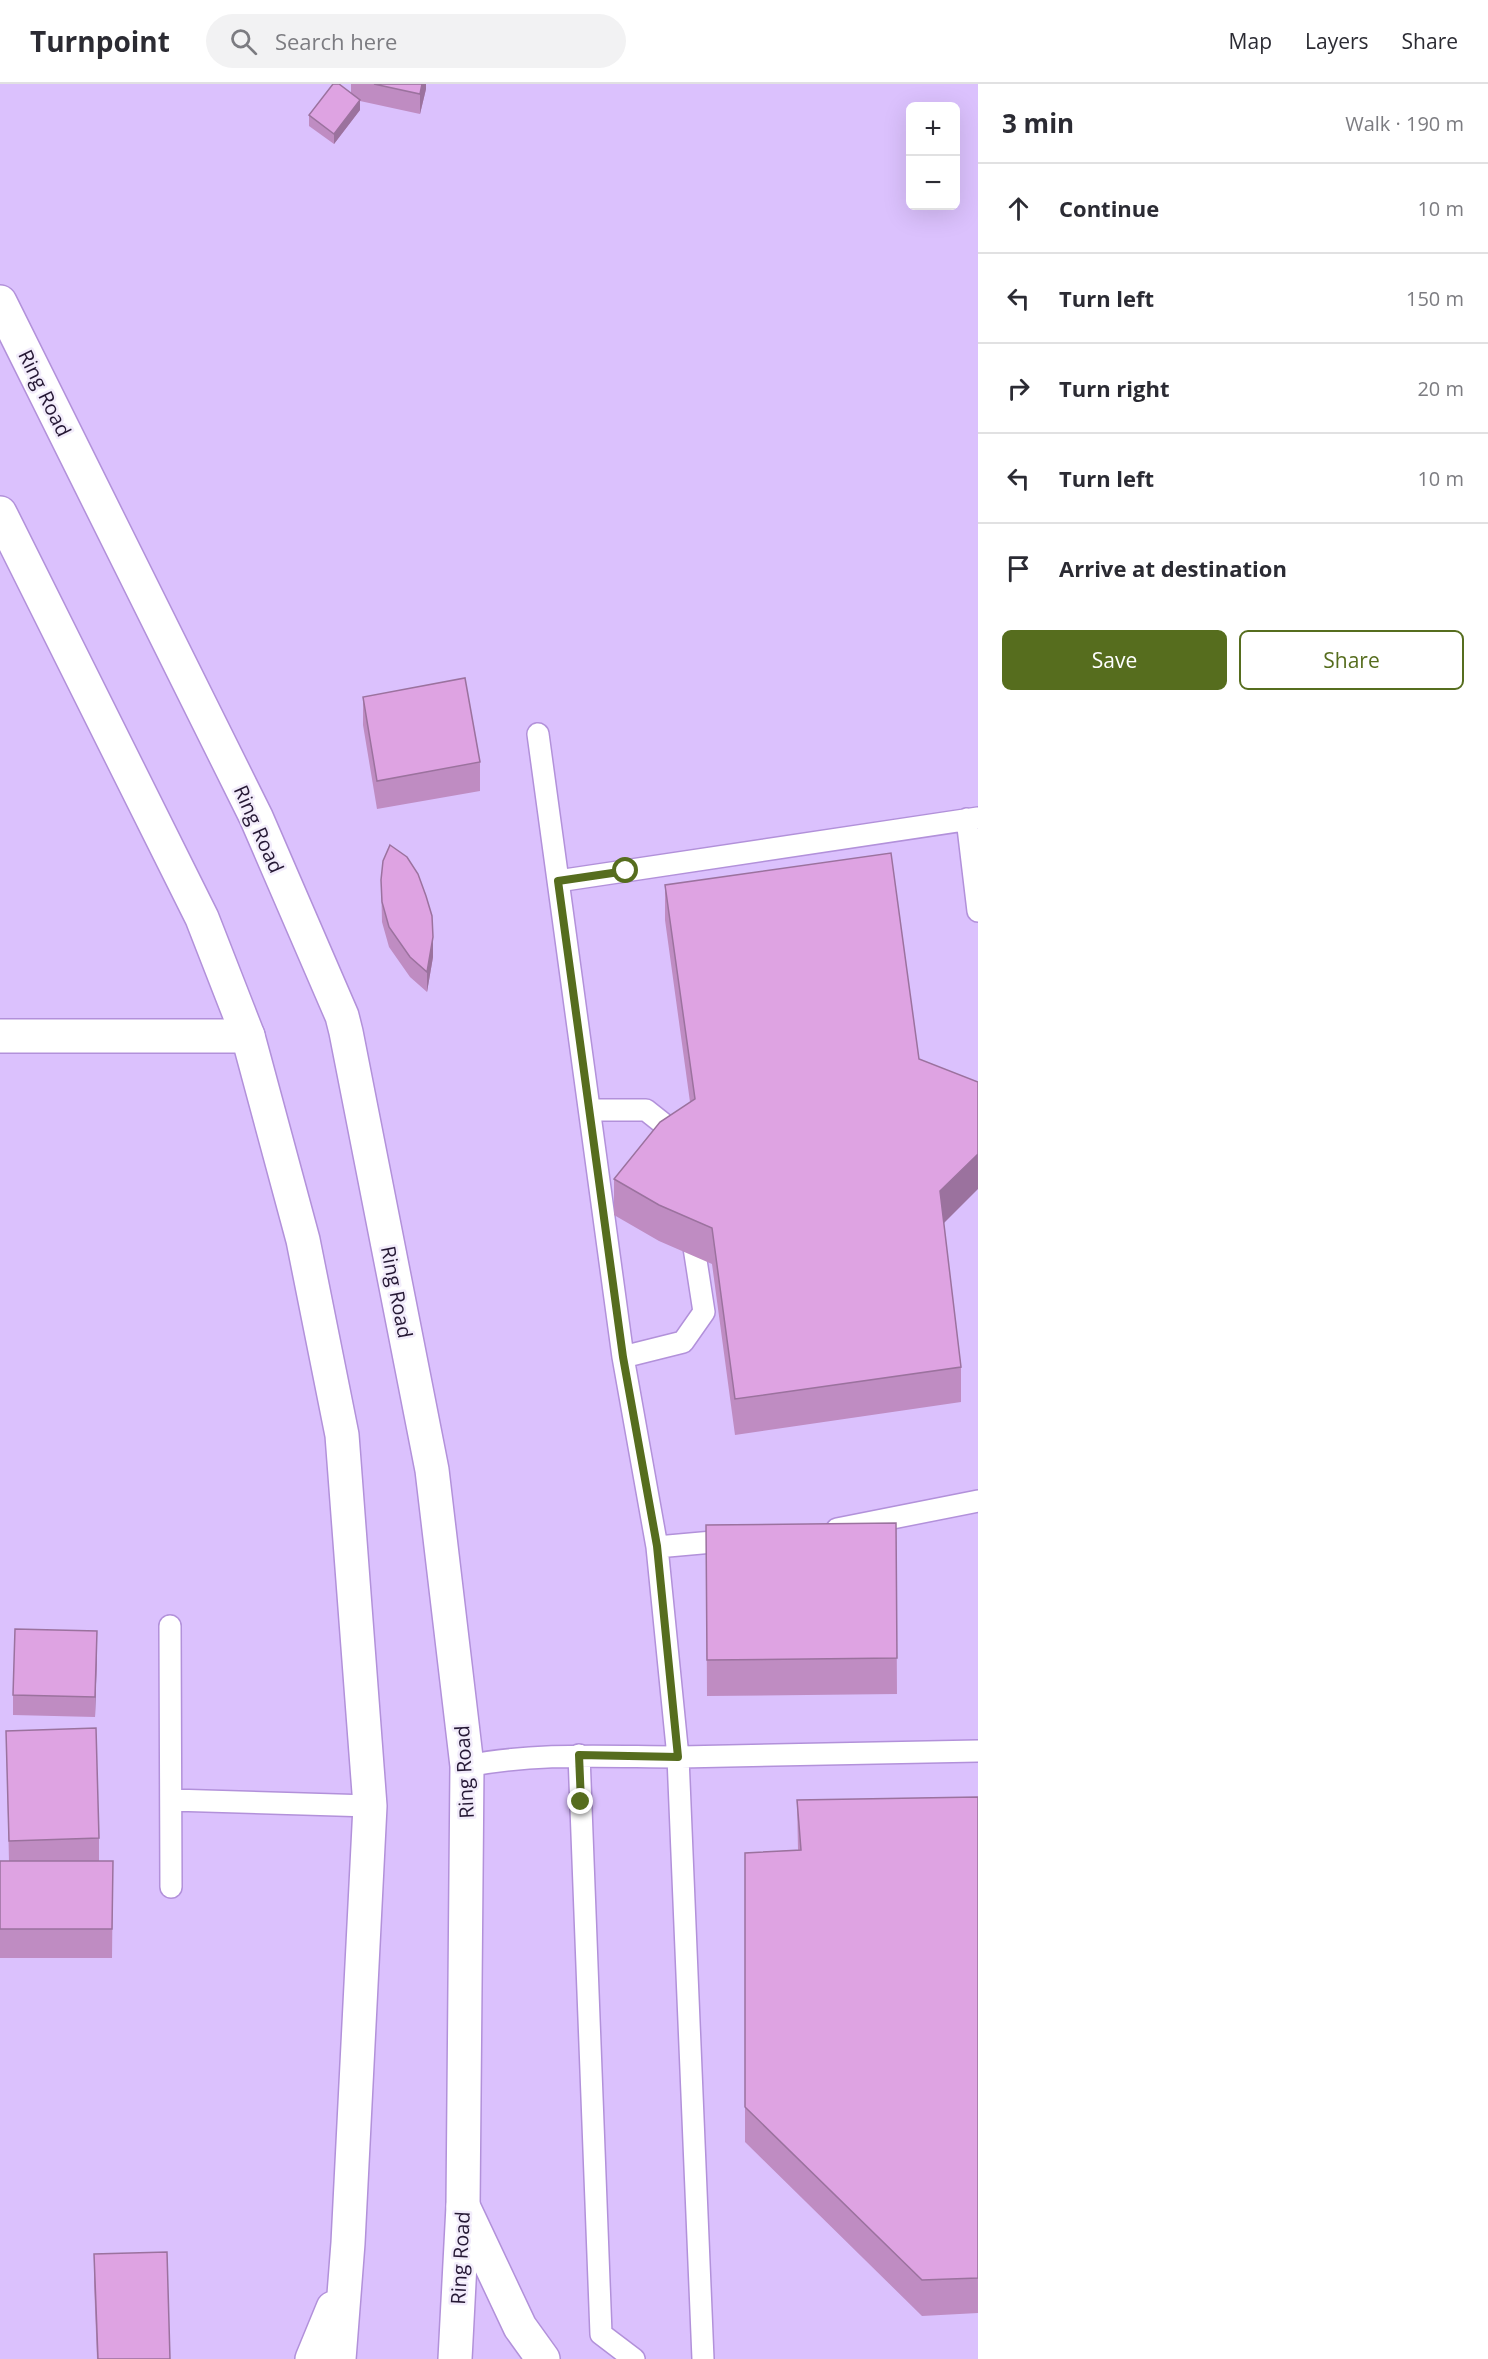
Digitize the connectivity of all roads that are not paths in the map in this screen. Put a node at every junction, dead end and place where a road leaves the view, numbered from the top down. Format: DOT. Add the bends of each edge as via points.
graph roads {
  1 [pos="0,302"];
  2 [pos="0,513"];
  3 [pos="538,734"];
  4 [pos="972,818"];
  5 [pos="558,881"];
  6 [pos="978,911"];
  7 [pos="0,1036"];
  8 [pos="248,1036"];
  9 [pos="590,1110"];
  10 [pos="679,1155"];
  11 [pos="688,1212"];
  12 [pos="623,1357"];
  13 [pos="978,1501"];
  14 [pos="822,1532"];
  15 [pos="752,1539"];
  16 [pos="657,1546"];
  17 [pos="170,1626"];
  18 [pos="978,1751"];
  19 [pos="579,1755"];
  20 [pos="678,1757"];
  21 [pos="467,1767"];
  22 [pos="172,1800"];
  23 [pos="370,1806"];
  24 [pos="171,1887"];
  25 [pos="463,2206"];
  26 [pos="344,2281"];
  27 [pos="312,2359"];
  28 [pos="339,2359"];
  29 [pos="455,2359"];
  30 [pos="543,2359"];
  31 [pos="634,2359"];
  32 [pos="703,2359"];
  1 -- 21 [label="main road, Ring Road" via="255,817 342,1016 432,1470"];
  2 -- 8 [label="main road" via="202,918"];
  3 -- 5 [label="lane"];
  4 -- 5 [label="lane"];
  4 -- 6 [label="lane"];
  5 -- 9 [label="lane"];
  7 -- 8 [label="main road"];
  8 -- 23 [label="main road" via="303,1240 342,1435"];
  9 -- 10 [label="lane" via="646,1110 675,1133"];
  9 -- 12 [label="lane"];
  11 -- 12 [label="lane" via="704,1312 683,1342"];
  12 -- 16 [label="lane"];
  13 -- 14 [label="lane"];
  15 -- 16 [label="lane"];
  16 -- 20 [label="lane"];
  17 -- 22 [label="lane"];
  18 -- 20 [label="lane"];
  19 -- 20 [label="lane"];
  19 -- 21 [label="lane"];
  19 -- 31 [label="lane" via="601,2334"];
  20 -- 32 [label="lane"];
  21 -- 25 [label="main road, Ring Road"];
  22 -- 23 [label="lane"];
  22 -- 24 [label="lane"];
  23 -- 26 [label="main road"];
  25 -- 29 [label="main road, Ring Road"];
  25 -- 30 [label="main road" via="520,2327"];
  26 -- 27 [label="main road"];
  26 -- 28 [label="main road"];
}
